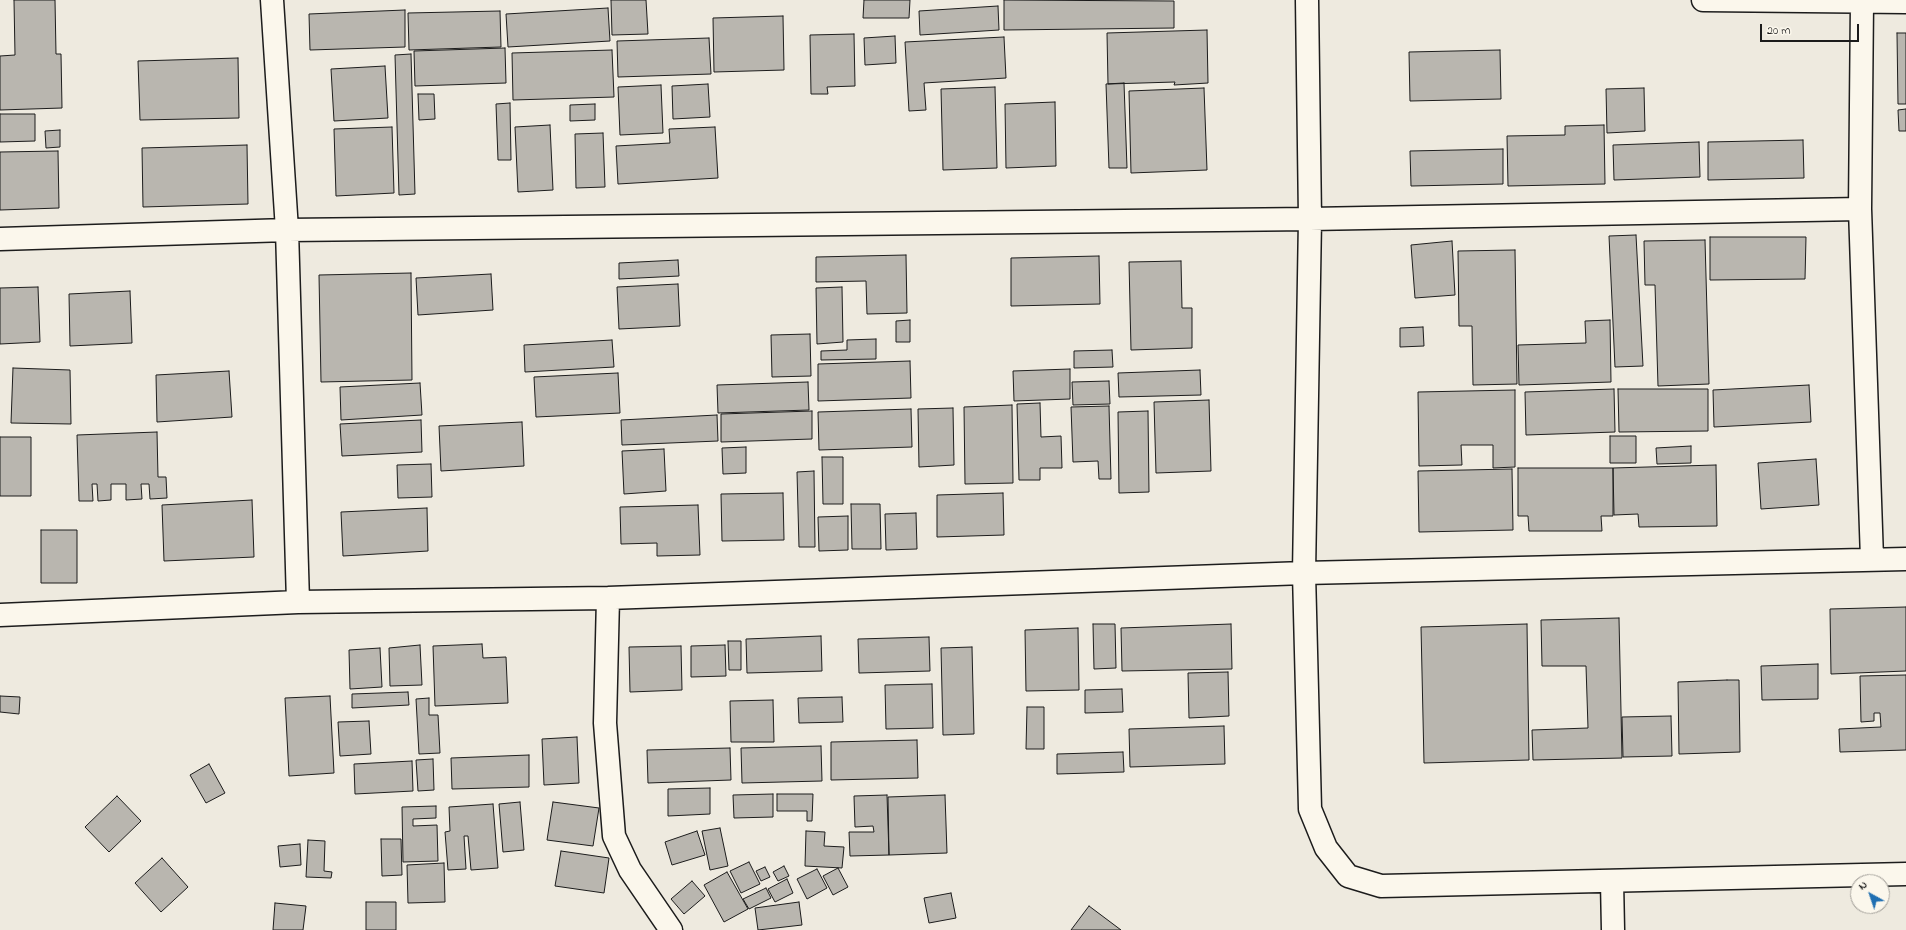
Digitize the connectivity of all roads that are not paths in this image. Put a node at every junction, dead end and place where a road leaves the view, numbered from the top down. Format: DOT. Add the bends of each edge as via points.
graph roads {
  1 [pos="272,0"];
  2 [pos="1306,0"];
  3 [pos="1703,0"];
  4 [pos="1862,2"];
  5 [pos="1906,2"];
  6 [pos="1860,209"];
  7 [pos="1310,219"];
  8 [pos="287,230"];
  9 [pos="0,239"];
  10 [pos="1872,559"];
  11 [pos="1906,559"];
  12 [pos="1304,573"];
  13 [pos="608,598"];
  14 [pos="298,602"];
  15 [pos="0,615"];
  16 [pos="1906,874"];
  17 [pos="1612,881"];
  18 [pos="671,930"];
  19 [pos="1613,930"];
  1 -- 8 [label="street"];
  2 -- 7 [label="street"];
  3 -- 4 [label="street"];
  4 -- 5 [label="street"];
  4 -- 6 [label="street"];
  6 -- 7 [label="street"];
  6 -- 10 [label="street"];
  7 -- 8 [label="street"];
  7 -- 12 [label="street"];
  8 -- 9 [label="street"];
  8 -- 14 [label="street"];
  10 -- 11 [label="street"];
  10 -- 12 [label="street"];
  12 -- 13 [label="street"];
  12 -- 17 [label="street" via="1310,808 1326,848 1348,876 1381,886"];
  13 -- 14 [label="street"];
  13 -- 18 [label="street" via="606,723 614,836 630,870"];
  14 -- 15 [label="street"];
  16 -- 17 [label="street"];
  17 -- 19 [label="street"];
}
